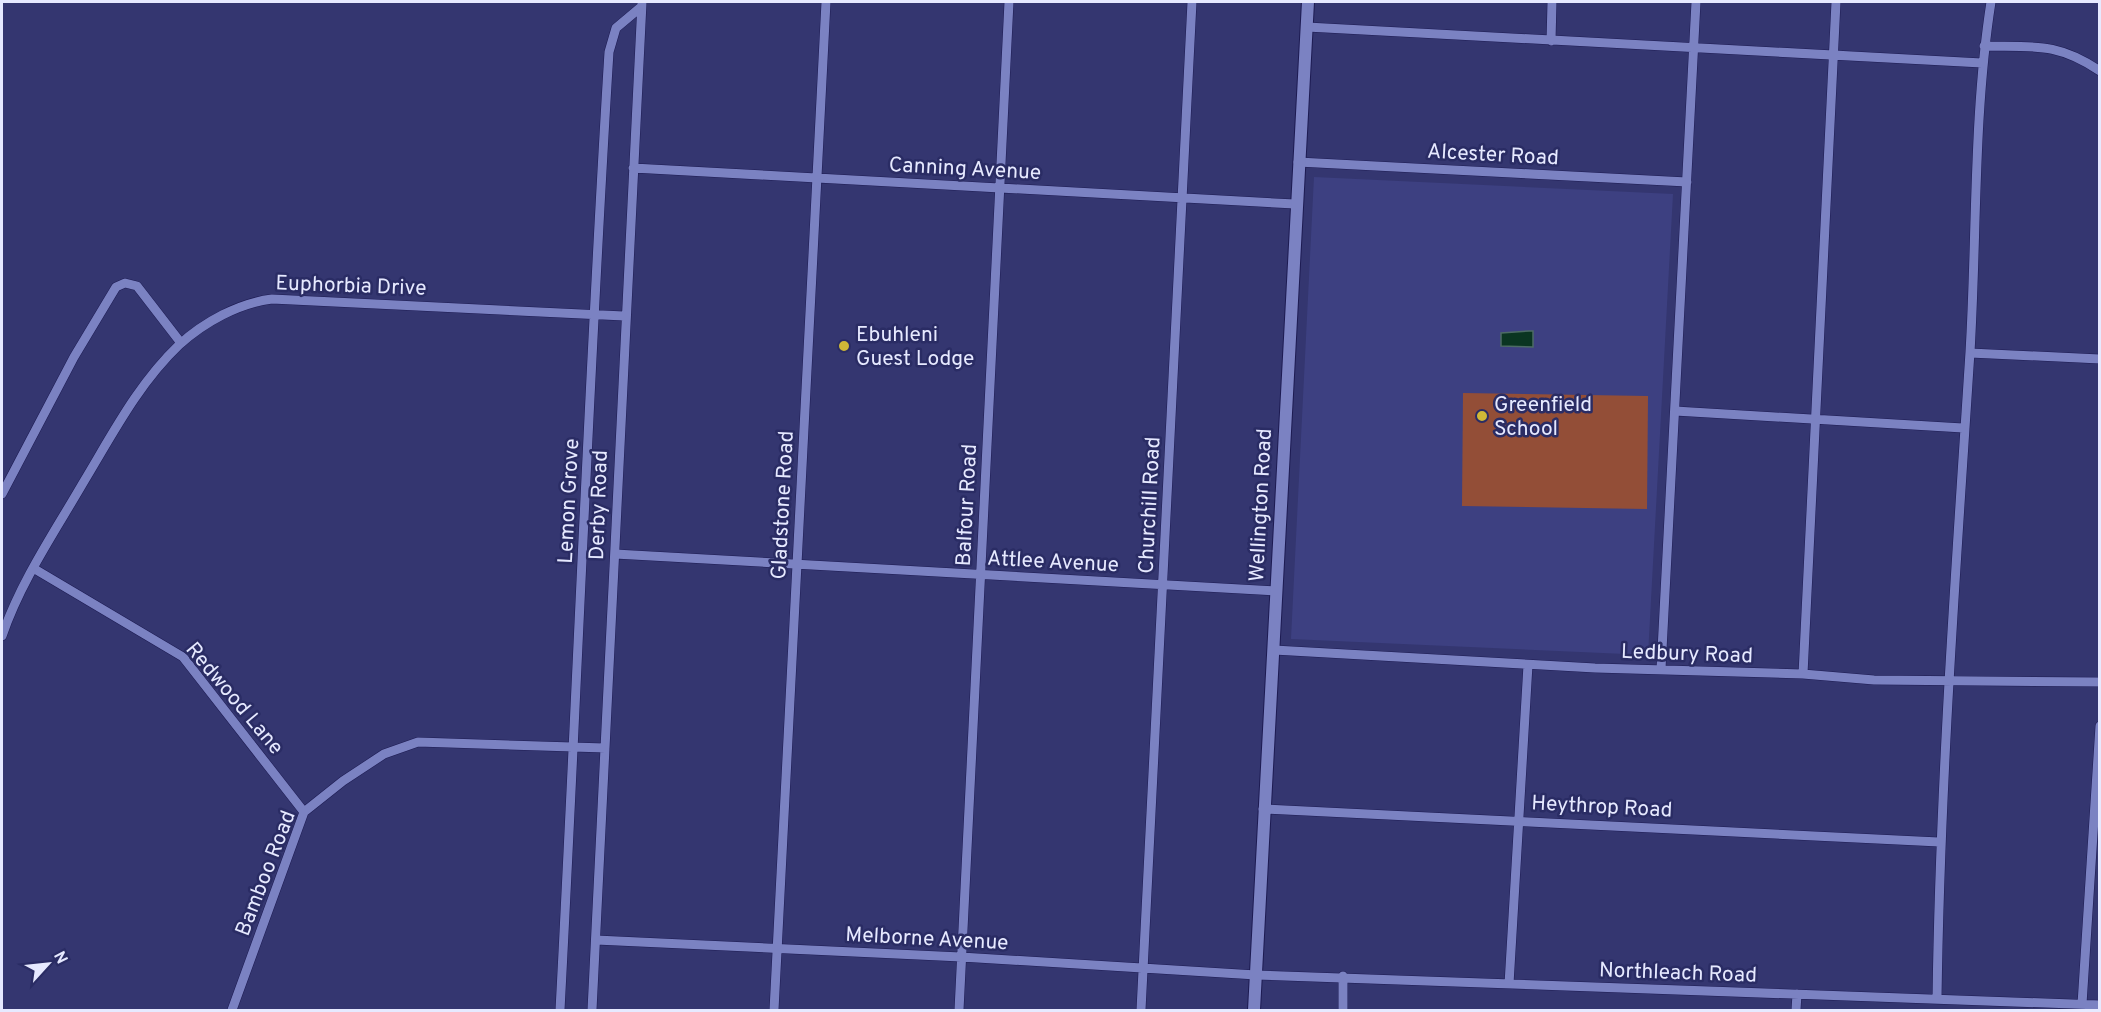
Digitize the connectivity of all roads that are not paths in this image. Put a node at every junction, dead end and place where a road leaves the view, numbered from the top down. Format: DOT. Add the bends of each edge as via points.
graph roads {
  1 [pos="826,2"];
  2 [pos="1009,2"];
  3 [pos="1192,2"];
  4 [pos="1308,2"];
  5 [pos="1552,2"];
  6 [pos="1696,2"];
  7 [pos="1836,2"];
  8 [pos="1991,2"];
  9 [pos="641,4"];
  10 [pos="1307,27"];
  11 [pos="1551,41"];
  12 [pos="1984,46"];
  13 [pos="1694,49"];
  14 [pos="1834,56"];
  15 [pos="1982,63"];
  16 [pos="2100,71"];
  17 [pos="1298,162"];
  18 [pos="633,168"];
  19 [pos="816,178"];
  20 [pos="1687,182"];
  21 [pos="1000,188"];
  22 [pos="1182,198"];
  23 [pos="1295,204"];
  24 [pos="592,315"];
  25 [pos="624,316"];
  26 [pos="181,343"];
  27 [pos="1970,353"];
  28 [pos="2100,359"];
  29 [pos="1675,411"];
  30 [pos="1815,421"];
  31 [pos="1963,428"];
  32 [pos="2,494"];
  33 [pos="615,554"];
  34 [pos="798,564"];
  35 [pos="33,568"];
  36 [pos="981,576"];
  37 [pos="1163,585"];
  38 [pos="1275,591"];
  39 [pos="2,636"];
  40 [pos="1274,650"];
  41 [pos="1528,665"];
  42 [pos="1661,669"];
  43 [pos="1803,674"];
  44 [pos="1949,682"];
  45 [pos="2100,682"];
  46 [pos="2100,726"];
  47 [pos="573,748"];
  48 [pos="605,748"];
  49 [pos="1263,809"];
  50 [pos="304,812"];
  51 [pos="1520,820"];
  52 [pos="1940,842"];
  53 [pos="596,940"];
  54 [pos="777,949"];
  55 [pos="961,957"];
  56 [pos="1143,968"];
  57 [pos="1256,975"];
  58 [pos="1343,976"];
  59 [pos="1509,984"];
  60 [pos="1797,994"];
  61 [pos="1937,999"];
  62 [pos="2082,1004"];
  63 [pos="2100,1005"];
  64 [pos="232,1011"];
  65 [pos="560,1011"];
  66 [pos="592,1011"];
  67 [pos="774,1011"];
  68 [pos="959,1011"];
  69 [pos="1141,1011"];
  70 [pos="1254,1011"];
  71 [pos="1343,1011"];
  72 [pos="1796,1011"];
  1 -- 19 [label="street, Gladstone Road"];
  2 -- 21 [label="street, Balfour Road"];
  3 -- 22 [label="street, Churchill Road"];
  4 -- 10 [label="main road, Wellington Road"];
  5 -- 11 [label="street"];
  6 -- 13 [label="street"];
  7 -- 14 [label="street"];
  8 -- 12 [label="street"];
  9 -- 18 [label="street, Derby Road"];
  9 -- 24 [label="street, Lemon Grove" via="616,28 609,52"];
  10 -- 11 [label="street"];
  10 -- 17 [label="main road, Wellington Road"];
  11 -- 13 [label="street"];
  12 -- 15 [label="street"];
  12 -- 16 [label="street" via="2063,51"];
  13 -- 14 [label="street"];
  13 -- 20 [label="street"];
  14 -- 15 [label="street"];
  14 -- 30 [label="street"];
  15 -- 27 [label="street"];
  17 -- 20 [label="street, Alcester Road"];
  17 -- 23 [label="main road, Wellington Road"];
  18 -- 19 [label="street, Canning Avenue"];
  18 -- 25 [label="street, Derby Road"];
  19 -- 21 [label="street, Canning Avenue"];
  19 -- 34 [label="street, Gladstone Road"];
  20 -- 29 [label="street"];
  21 -- 22 [label="street, Canning Avenue"];
  21 -- 36 [label="street, Balfour Road"];
  22 -- 23 [label="street, Canning Avenue"];
  22 -- 37 [label="street, Churchill Road"];
  23 -- 38 [label="main road, Wellington Road"];
  24 -- 25 [label="street, Euphorbia Drive"];
  24 -- 26 [label="street, Euphorbia Drive" via="272,299 252,301 232,310"];
  24 -- 47 [label="street, Lemon Grove"];
  25 -- 33 [label="street, Derby Road"];
  26 -- 32 [label="street" via="137,286 125,283 116,287 74,357"];
  26 -- 35 [label="street, Euphorbia Drive" via="139,391"];
  27 -- 28 [label="street"];
  27 -- 31 [label="street"];
  29 -- 30 [label="street"];
  29 -- 42 [label="street"];
  30 -- 31 [label="street"];
  30 -- 43 [label="street"];
  31 -- 44 [label="street"];
  33 -- 34 [label="street, Attlee Avenue"];
  33 -- 48 [label="street, Derby Road"];
  34 -- 36 [label="street, Attlee Avenue"];
  34 -- 54 [label="street, Gladstone Road"];
  35 -- 39 [label="street, Euphorbia Drive"];
  35 -- 50 [label="street, Redwood Lane" via="183,657"];
  36 -- 37 [label="street, Attlee Avenue"];
  36 -- 55 [label="street, Balfour Road"];
  37 -- 38 [label="street, Attlee Avenue"];
  37 -- 56 [label="street, Churchill Road"];
  38 -- 40 [label="main road, Wellington Road"];
  40 -- 41 [label="street, Ledbury Road"];
  40 -- 49 [label="main road, Wellington Road"];
  41 -- 42 [label="street, Ledbury Road"];
  41 -- 51 [label="street"];
  42 -- 43 [label="street, Ledbury Road"];
  43 -- 44 [label="street, Ledbury Road"];
  44 -- 45 [label="street, Ledbury Road"];
  44 -- 52 [label="street"];
  46 -- 62 [label="street"];
  47 -- 48 [label="street, Bamboo Road"];
  47 -- 50 [label="street, Bamboo Road" via="410,743 384,754"];
  47 -- 65 [label="street, Lemon Grove"];
  48 -- 53 [label="street, Derby Road"];
  49 -- 51 [label="street, Heythrop Road"];
  49 -- 57 [label="main road, Wellington Road"];
  50 -- 64 [label="street, Bamboo Road"];
  51 -- 52 [label="street, Heythrop Road"];
  51 -- 59 [label="street"];
  52 -- 61 [label="street"];
  53 -- 54 [label="street, Melborne Avenue"];
  53 -- 66 [label="street, Derby Road"];
  54 -- 55 [label="street, Melborne Avenue"];
  54 -- 67 [label="street, Gladstone Road"];
  55 -- 56 [label="street, Melborne Avenue"];
  55 -- 68 [label="street, Balfour Road"];
  56 -- 57 [label="street, Melborne Avenue"];
  56 -- 69 [label="street, Churchill Road"];
  57 -- 58 [label="street, Northleach Road"];
  57 -- 70 [label="main road, Wellington Road"];
  58 -- 59 [label="street, Northleach Road"];
  58 -- 71 [label="street"];
  59 -- 60 [label="street, Northleach Road"];
  60 -- 61 [label="street, Northleach Road"];
  60 -- 72 [label="street"];
  61 -- 62 [label="street, Northleach Road"];
  62 -- 63 [label="street, Northleach Road"];
}
